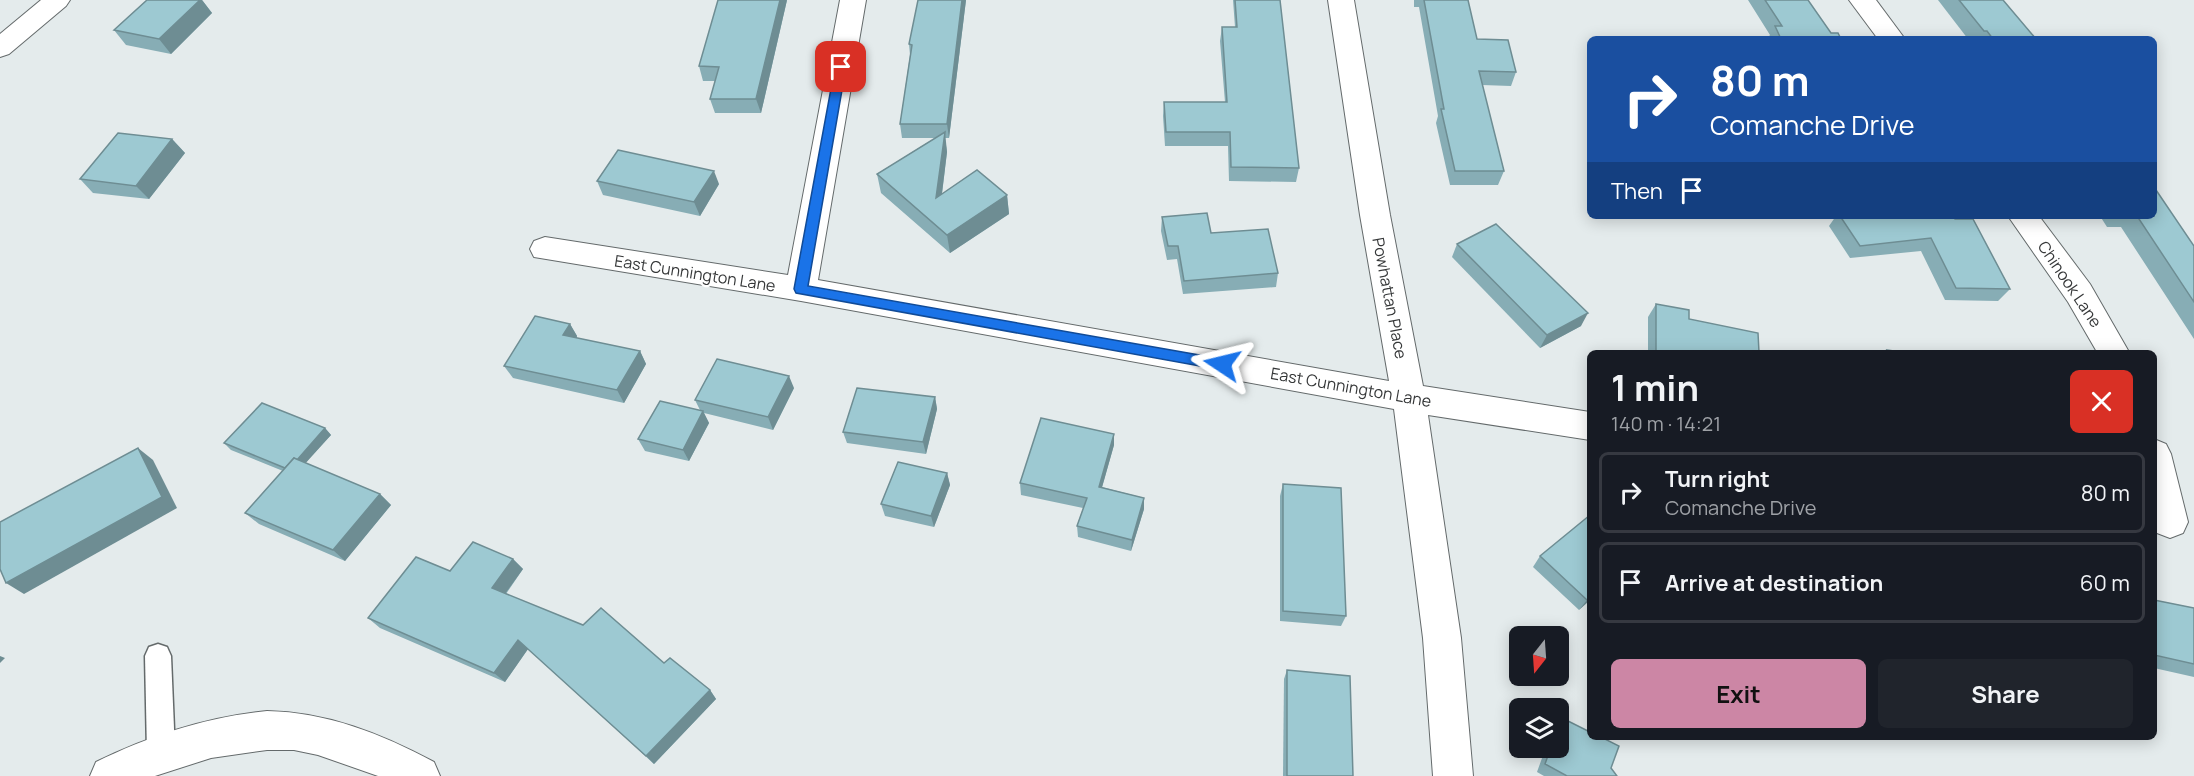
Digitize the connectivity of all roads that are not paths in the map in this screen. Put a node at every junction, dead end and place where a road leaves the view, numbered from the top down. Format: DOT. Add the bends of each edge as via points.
graph roads {
  1 [pos="57,0"];
  2 [pos="853,0"];
  3 [pos="1341,0"];
  4 [pos="1862,0"];
  5 [pos="1890,36"];
  6 [pos="0,48"];
  7 [pos="2025,219"];
  8 [pos="544,249"];
  9 [pos="801,289"];
  10 [pos="2112,350"];
  11 [pos="1409,398"];
  12 [pos="1587,426"];
  13 [pos="2157,465"];
  14 [pos="2173,522"];
  15 [pos="158,656"];
  16 [pos="161,753"];
  17 [pos="110,776"];
  18 [pos="420,776"];
  19 [pos="1453,776"];
  1 -- 6 [label="street"];
  2 -- 9 [label="street"];
  3 -- 11 [label="street, Powhattan Place" via="1374,215"];
  4 -- 5 [label="street"];
  7 -- 10 [label="street, Chinook Lane" via="2079,293"];
  8 -- 9 [label="street, East Cunnington Lane"];
  9 -- 11 [label="street, East Cunnington Lane"];
  11 -- 12 [label="street, East Cunnington Lane"];
  11 -- 19 [label="street, Powhattan Place" via="1442,638"];
  13 -- 14 [label="street"];
  15 -- 16 [label="lane"];
  16 -- 17 [label="street"];
  16 -- 18 [label="street" via="228,736 269,731 317,735"];
}
